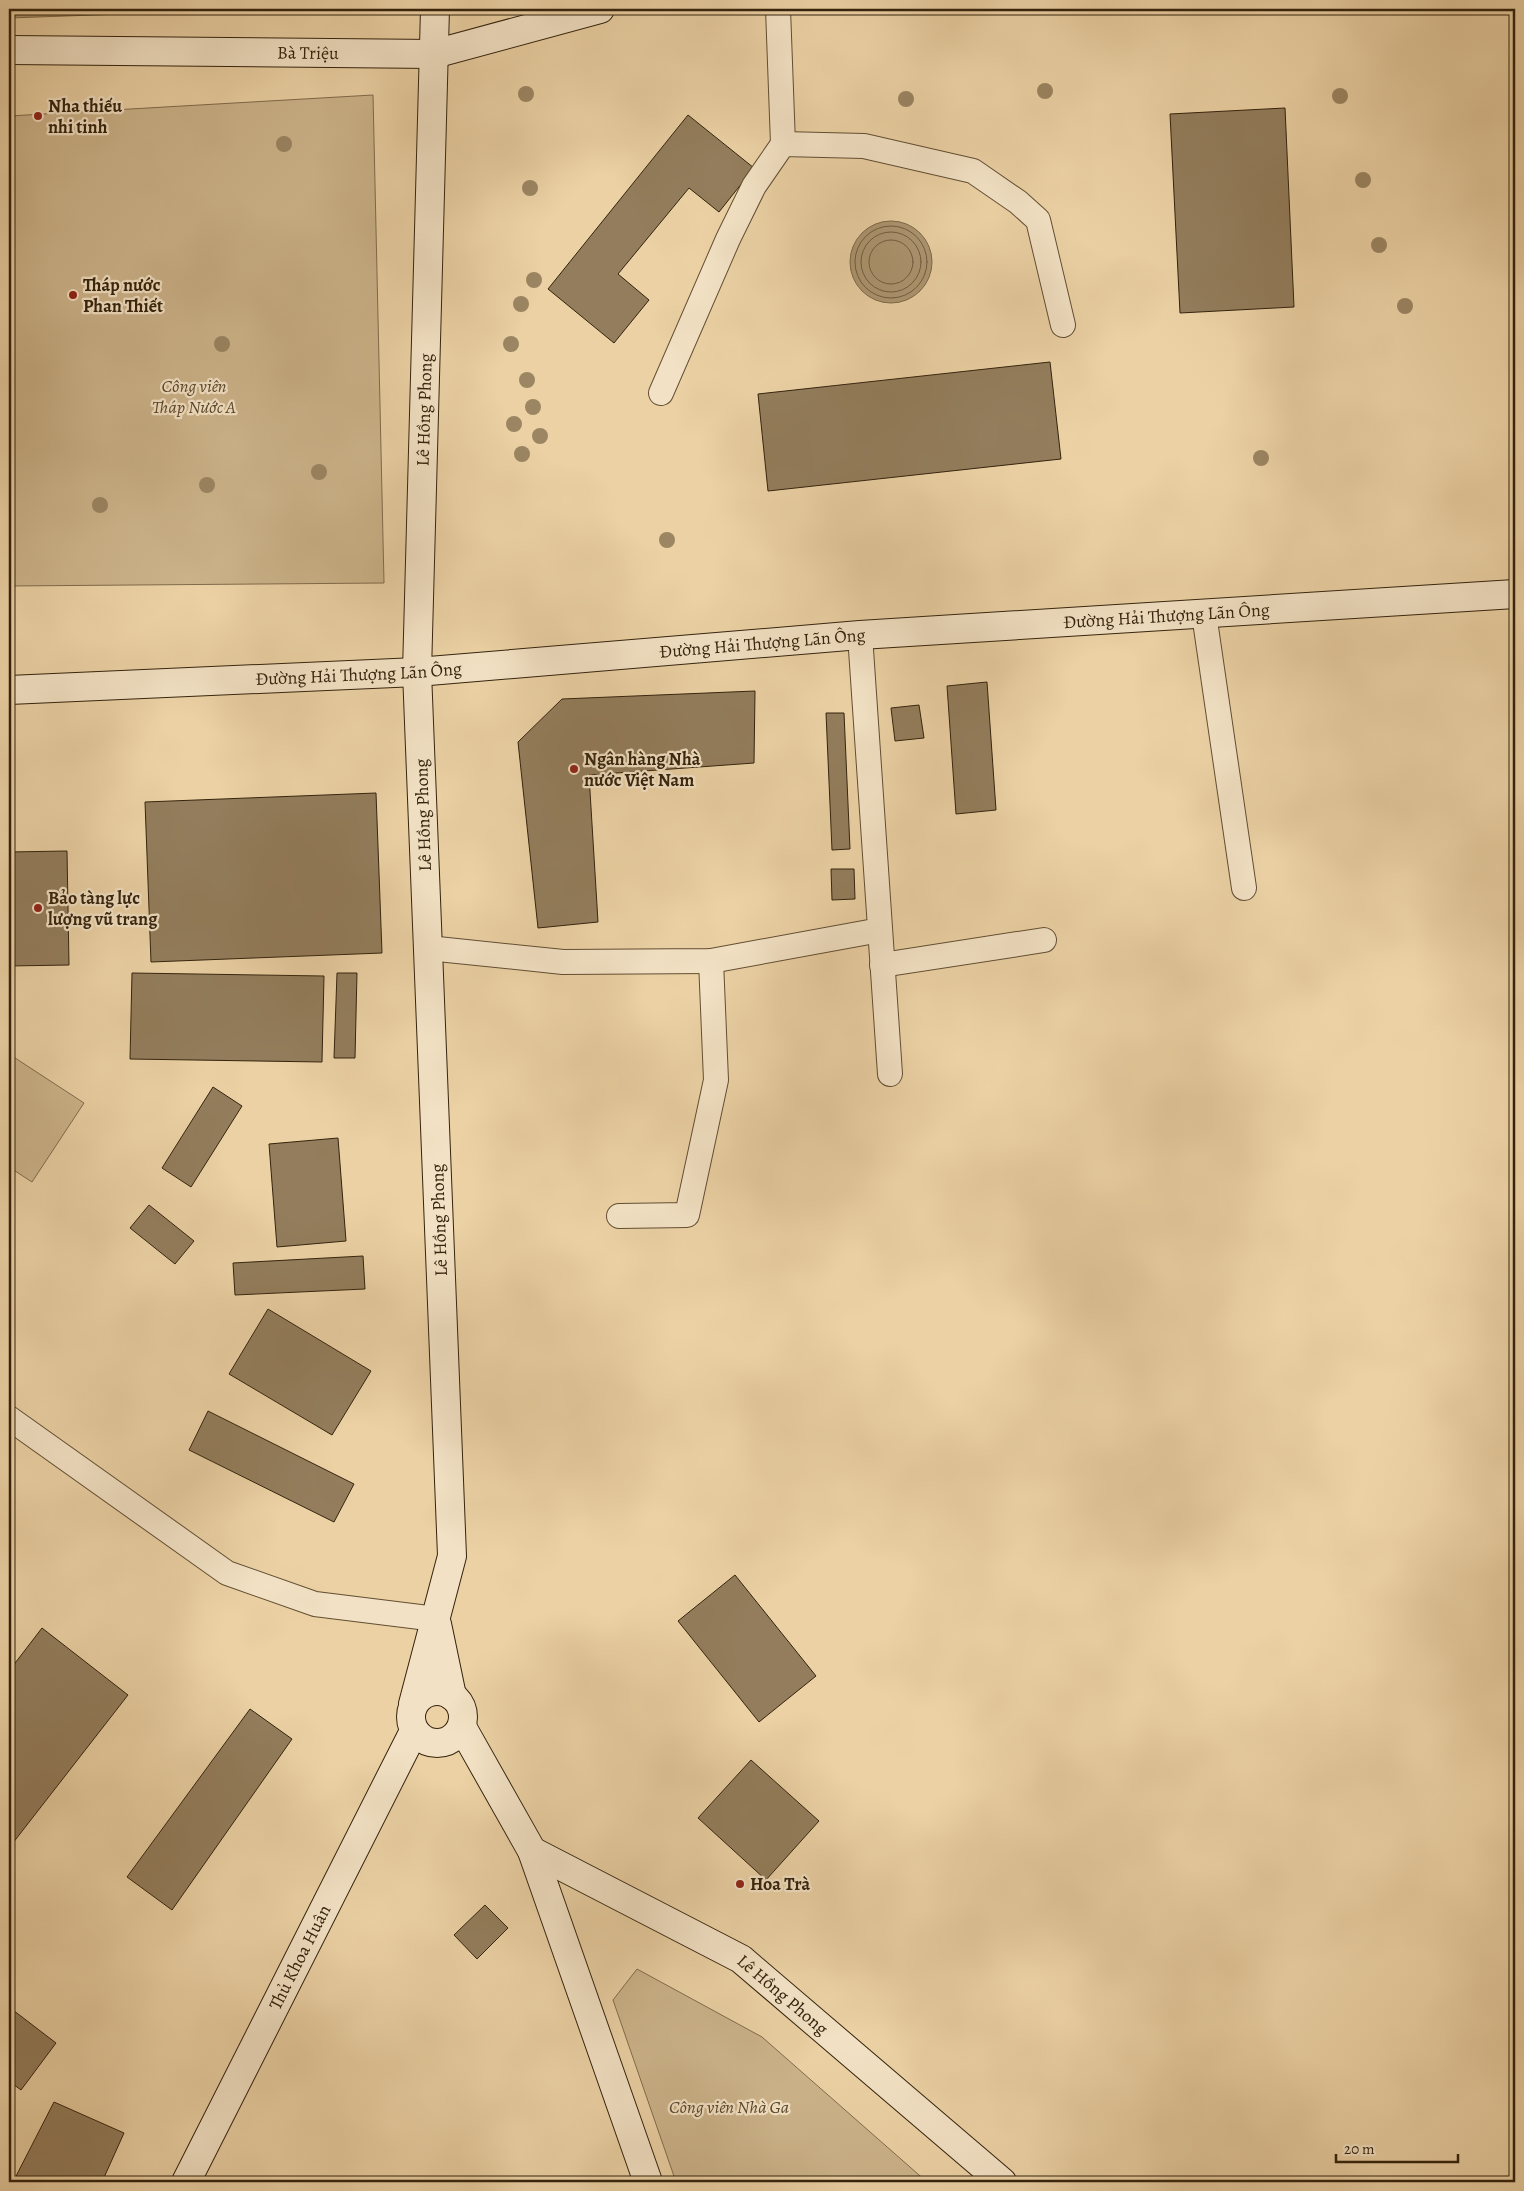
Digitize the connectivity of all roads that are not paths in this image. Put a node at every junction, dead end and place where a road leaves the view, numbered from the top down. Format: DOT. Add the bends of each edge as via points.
graph roads {
  1 [pos="435,9"];
  2 [pos="600,9"];
  3 [pos="778,9"];
  4 [pos="9,50"];
  5 [pos="434,54"];
  6 [pos="783,144"];
  7 [pos="1063,325"];
  8 [pos="661,393"];
  9 [pos="1515,594"];
  10 [pos="1204,614"];
  11 [pos="860,635"];
  12 [pos="417,672"];
  13 [pos="9,690"];
  14 [pos="1244,888"];
  15 [pos="880,930"];
  16 [pos="1044,940"];
  17 [pos="428,948"];
  18 [pos="711,961"];
  19 [pos="882,965"];
  20 [pos="890,1074"];
  21 [pos="619,1216"];
  22 [pos="9,1418"];
  23 [pos="436,1619"];
  24 [pos="452,1696"];
  25 [pos="414,1718"];
  26 [pos="462,1727"];
  27 [pos="532,1850"];
  28 [pos="186,2182"];
  29 [pos="648,2182"];
  30 [pos="1002,2182"];
  1 -- 5 [label="main road, Lê Hồng Phong"];
  2 -- 5 [label="main road, Bà Triệu"];
  3 -- 6 [label="lane"];
  4 -- 5 [label="main road, Bà Triệu"];
  5 -- 12 [label="main road, Lê Hồng Phong"];
  6 -- 7 [label="lane" via="864,146 973,171 1038,220"];
  6 -- 8 [label="lane" via="754,186 728,239"];
  9 -- 10 [label="main road, Đường Hải Thượng Lãn Ông"];
  10 -- 11 [label="main road, Đường Hải Thượng Lãn Ông"];
  10 -- 14 [label="lane"];
  11 -- 12 [label="main road, Đường Hải Thượng Lãn Ông"];
  11 -- 15 [label="lane"];
  12 -- 13 [label="main road, Đường Hải Thượng Lãn Ông"];
  12 -- 17 [label="main road, Lê Hồng Phong"];
  15 -- 18 [label="lane"];
  15 -- 19 [label="lane"];
  16 -- 19 [label="lane"];
  17 -- 18 [label="lane" via="563,962"];
  17 -- 23 [label="main road, Lê Hồng Phong" via="452,1556"];
  18 -- 21 [label="lane" via="716,1080 687,1214"];
  19 -- 20 [label="lane"];
  22 -- 23 [label="lane" via="227,1573 315,1604"];
  23 -- 24 [label="main road, Lê Hồng Phong"];
  23 -- 25 [label="main road, Lê Hồng Phong"];
  24 -- 25 [label="main road" via="436,1691 428,1693"];
  24 -- 26 [label="main road" via="462,1710"];
  25 -- 26 [label="main road" via="426,1742 451,1740"];
  25 -- 28 [label="main road, Thủ Khoa Huân"];
  26 -- 27 [label="main road"];
  27 -- 29 [label="main road"];
  27 -- 30 [label="main road, Lê Hồng Phong" via="741,1959"];
}
